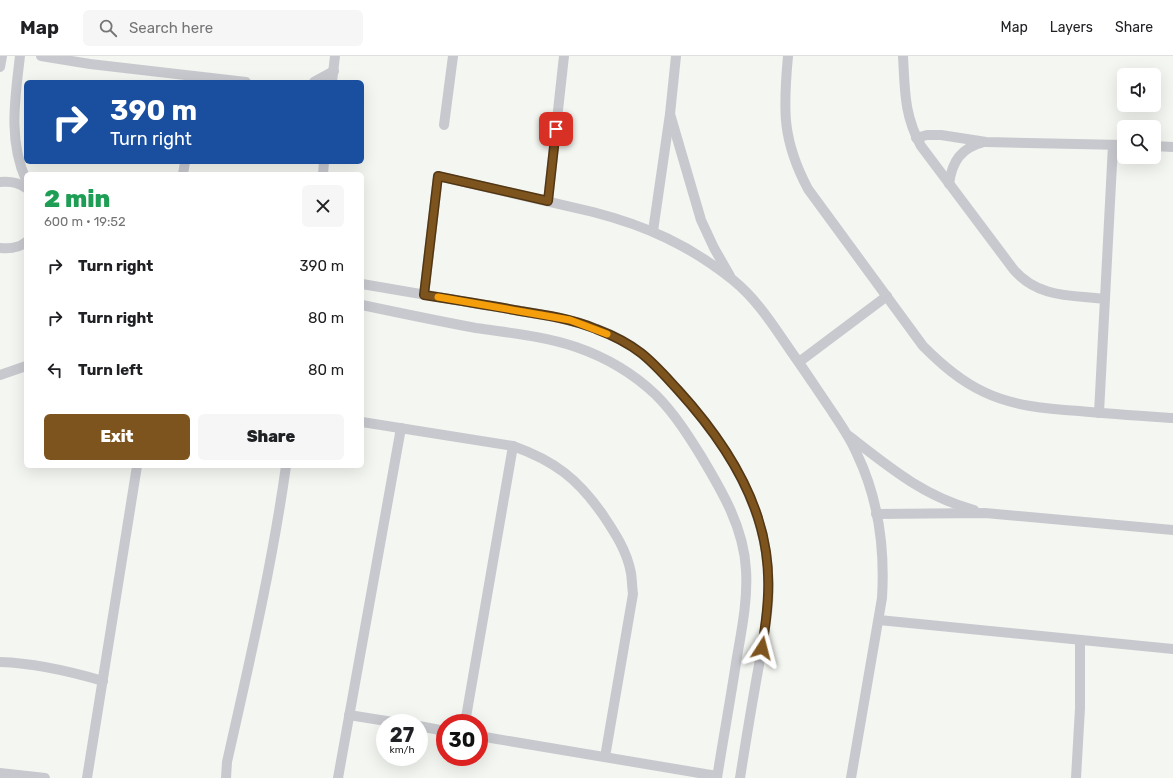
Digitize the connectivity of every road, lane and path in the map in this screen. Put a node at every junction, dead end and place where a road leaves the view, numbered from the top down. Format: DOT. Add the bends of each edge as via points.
graph roads {
  1 [pos="2,56"];
  2 [pos="20,56"];
  3 [pos="41,56"];
  4 [pos="335,56"];
  5 [pos="453,56"];
  6 [pos="564,56"];
  7 [pos="676,56"];
  8 [pos="788,56"];
  9 [pos="903,56"];
  10 [pos="0,67"];
  11 [pos="334,71"];
  12 [pos="198,79"];
  13 [pos="214,80"];
  14 [pos="318,80"];
  15 [pos="332,80"];
  16 [pos="670,114"];
  17 [pos="444,126"];
  18 [pos="916,138"];
  19 [pos="986,142"];
  20 [pos="1113,145"];
  21 [pos="1117,145"];
  22 [pos="1161,146"];
  23 [pos="1173,147"];
  24 [pos="24,175"];
  25 [pos="0,182"];
  26 [pos="949,184"];
  27 [pos="24,186"];
  28 [pos="548,201"];
  29 [pos="653,231"];
  30 [pos="24,244"];
  31 [pos="0,248"];
  32 [pos="733,281"];
  33 [pos="364,284"];
  34 [pos="424,295"];
  35 [pos="887,296"];
  36 [pos="1105,299"];
  37 [pos="364,305"];
  38 [pos="799,362"];
  39 [pos="24,367"];
  40 [pos="0,375"];
  41 [pos="1099,413"];
  42 [pos="1173,418"];
  43 [pos="364,422"];
  44 [pos="401,428"];
  45 [pos="847,434"];
  46 [pos="513,446"];
  47 [pos="137,468"];
  48 [pos="286,468"];
  49 [pos="985,513"];
  50 [pos="876,514"];
  51 [pos="1173,530"];
  52 [pos="879,620"];
  53 [pos="1080,640"];
  54 [pos="1173,649"];
  55 [pos="0,662"];
  56 [pos="103,681"];
  57 [pos="466,714"];
  58 [pos="349,715"];
  59 [pos="376,719"];
  60 [pos="488,738"];
  61 [pos="605,758"];
  62 [pos="0,773"];
  63 [pos="717,777"];
  64 [pos="45,778"];
  65 [pos="87,778"];
  66 [pos="226,778"];
  67 [pos="338,778"];
  68 [pos="740,778"];
  69 [pos="851,778"];
  70 [pos="1076,778"];
  1 -- 10 [label="street"];
  2 -- 24 [label="street" via="13,124 16,148"];
  3 -- 12 [label="street"];
  4 -- 11 [label="street"];
  5 -- 17 [label="street"];
  6 -- 28 [label="street"];
  7 -- 16 [label="street"];
  8 -- 35 [label="street" via="785,122 798,169 808,189"];
  9 -- 18 [label="street" via="905,102"];
  11 -- 14 [label="street"];
  11 -- 15 [label="street"];
  12 -- 13 [label="street"];
  16 -- 29 [label="street"];
  16 -- 32 [label="street" via="701,220"];
  18 -- 19 [label="street" via="941,135"];
  18 -- 26 [label="street"];
  19 -- 20 [label="street"];
  19 -- 26 [label="street" via="964,151 950,172"];
  20 -- 21 [label="street"];
  20 -- 36 [label="street"];
  22 -- 23 [label="street"];
  25 -- 27 [label="street" via="9,181"];
  26 -- 36 [label="street" via="1014,270 1028,283 1051,293"];
  28 -- 29 [label="street" via="613,217"];
  28 -- 34 [label="street" via="438,176"];
  29 -- 32 [label="street" via="696,253"];
  30 -- 31 [label="street"];
  32 -- 38 [label="street" via="759,306"];
  33 -- 34 [label="street"];
  34 -- 68 [label="street" via="570,320 596,328 620,340 641,353 659,369 711,429 725,450 752,499 766,552 768,572 767,614"];
  35 -- 38 [label="street"];
  35 -- 41 [label="street" via="924,346 942,364 984,392 1006,400 1053,409"];
  36 -- 41 [label="street"];
  37 -- 63 [label="street" via="575,347 604,359 631,375 656,395 684,429 730,507 741,538 746,569 741,631"];
  38 -- 45 [label="street"];
  39 -- 40 [label="street"];
  41 -- 42 [label="street"];
  43 -- 44 [label="street"];
  44 -- 46 [label="street"];
  44 -- 58 [label="street"];
  45 -- 49 [label="street" via="914,484 949,501"];
  45 -- 50 [label="street" via="866,475"];
  46 -- 57 [label="street"];
  46 -- 61 [label="street" via="548,460 578,483 615,534 627,559 633,594"];
  47 -- 56 [label="street"];
  48 -- 66 [label="street" via="264,593 227,762"];
  49 -- 50 [label="street"];
  49 -- 51 [label="street"];
  50 -- 52 [label="street" via="883,576"];
  52 -- 53 [label="street"];
  52 -- 69 [label="street"];
  53 -- 54 [label="street"];
  53 -- 70 [label="street"];
  55 -- 56 [label="street" via="63,670"];
  56 -- 65 [label="street"];
  58 -- 59 [label="street"];
  58 -- 67 [label="street"];
  60 -- 61 [label="street"];
  61 -- 63 [label="street"];
  62 -- 64 [label="street"];
}
